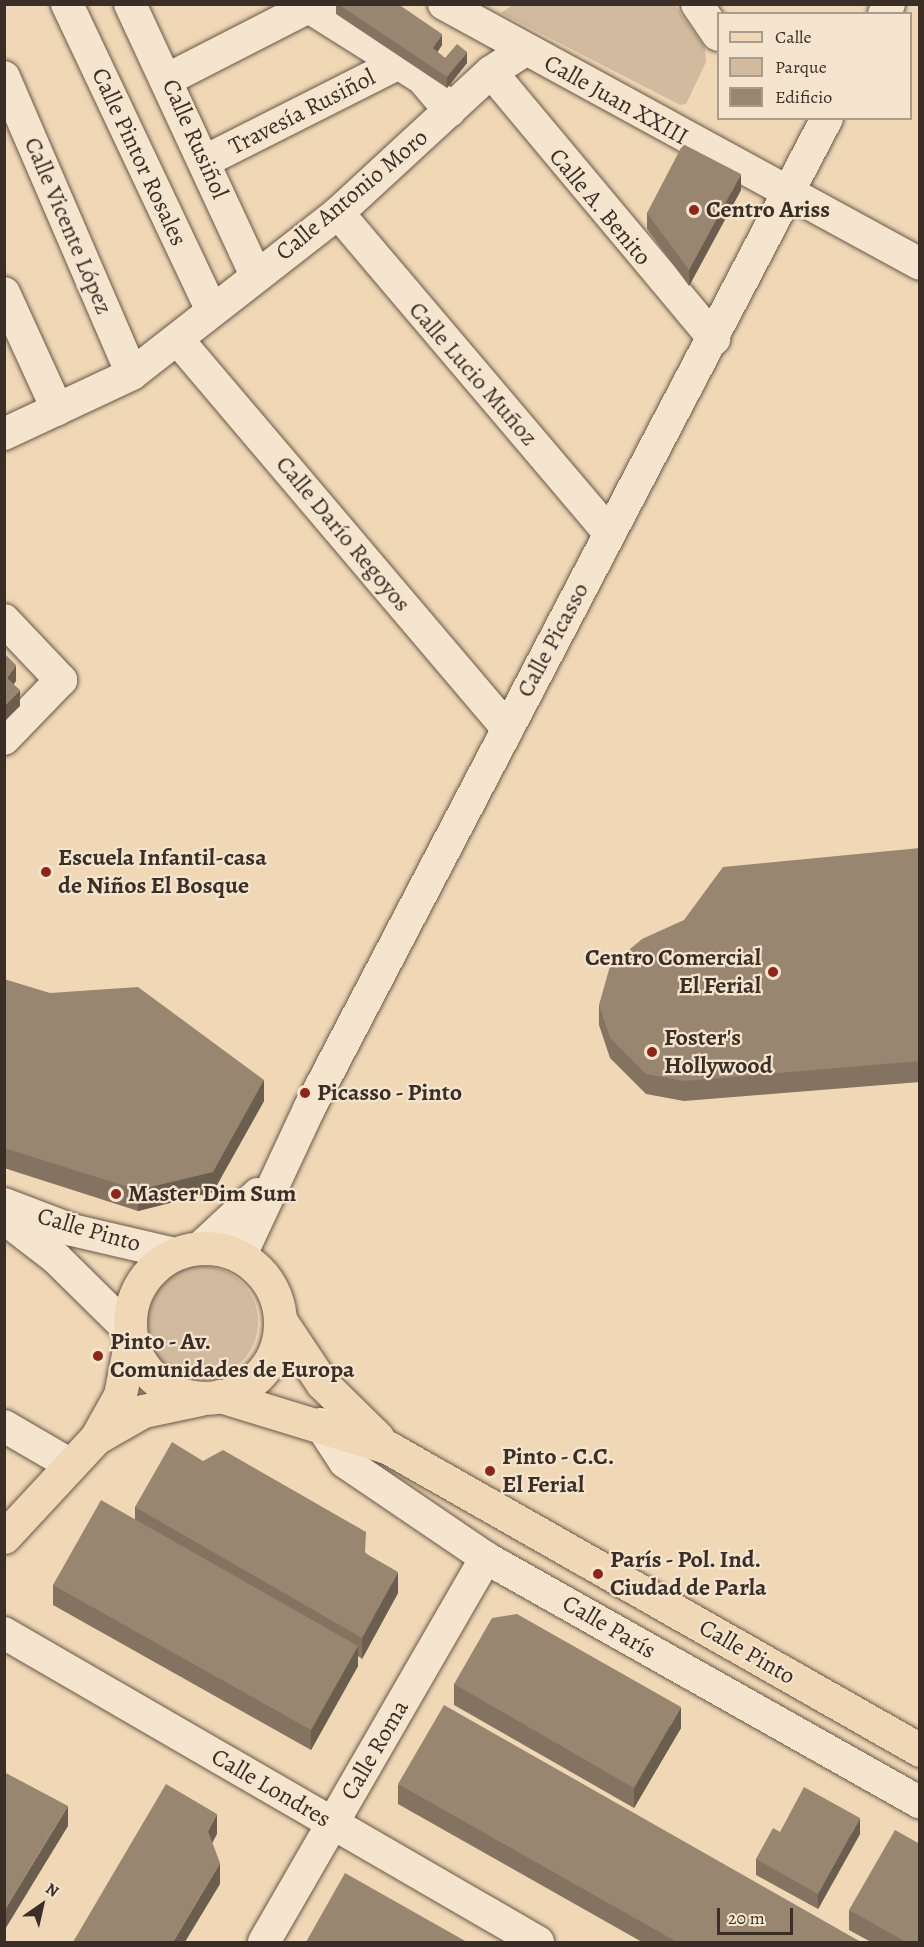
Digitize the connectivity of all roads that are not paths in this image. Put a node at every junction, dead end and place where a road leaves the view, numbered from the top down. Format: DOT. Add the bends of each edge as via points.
graph roads {
  1 [pos="68,4"];
  2 [pos="130,4"];
  3 [pos="444,4"];
  4 [pos="697,4"];
  5 [pos="307,6"];
  6 [pos="717,34"];
  7 [pos="525,50"];
  8 [pos="399,63"];
  9 [pos="491,72"];
  10 [pos="4,77"];
  11 [pos="168,79"];
  12 [pos="450,111"];
  13 [pos="826,120"];
  14 [pos="205,161"];
  15 [pos="788,194"];
  16 [pos="338,213"];
  17 [pos="920,264"];
  18 [pos="256,275"];
  19 [pos="4,293"];
  20 [pos="211,309"];
  21 [pos="714,339"];
  22 [pos="178,340"];
  23 [pos="132,375"];
  24 [pos="57,409"];
  25 [pos="4,434"];
  26 [pos="609,533"];
  27 [pos="4,620"];
  28 [pos="507,728"];
  29 [pos="4,739"];
  30 [pos="283,1163"];
  31 [pos="4,1204"];
  32 [pos="4,1218"];
  33 [pos="188,1251"];
  34 [pos="240,1257"];
  35 [pos="280,1320"];
  36 [pos="131,1335"];
  37 [pos="212,1397"];
  38 [pos="320,1424"];
  39 [pos="4,1425"];
  40 [pos="96,1438"];
  41 [pos="387,1447"];
  42 [pos="71,1465"];
  43 [pos="4,1537"];
  44 [pos="486,1558"];
  45 [pos="4,1633"];
  46 [pos="920,1750"];
  47 [pos="920,1803"];
  48 [pos="332,1824"];
  49 [pos="264,1942"];
  50 [pos="538,1942"];
  1 -- 20 [label="street, Calle Pintor Rosales"];
  2 -- 11 [label="street, Calle Rusiñol"];
  3 -- 7 [label="street, Calle Juan XXIII"];
  4 -- 6 [label="street"];
  5 -- 8 [label="street"];
  5 -- 11 [label="street"];
  7 -- 9 [label="street, Calle Antonio Moro"];
  7 -- 15 [label="street, Calle Juan XXIII"];
  8 -- 12 [label="street" via="422,78"];
  8 -- 14 [label="street, Travesía Rusiñol"];
  9 -- 12 [label="street, Calle Antonio Moro"];
  9 -- 21 [label="street, Calle A. Benito"];
  10 -- 23 [label="street, Calle Vicente López"];
  11 -- 14 [label="street, Calle Rusiñol"];
  12 -- 16 [label="street, Calle Antonio Moro"];
  13 -- 15 [label="street, Calle Picasso"];
  14 -- 18 [label="street, Calle Rusiñol"];
  15 -- 17 [label="street, Calle Juan XXIII"];
  15 -- 21 [label="street, Calle Picasso"];
  16 -- 18 [label="street, Calle Antonio Moro"];
  16 -- 26 [label="street, Calle Lucio Muñoz"];
  18 -- 20 [label="street, Calle Antonio Moro"];
  19 -- 24 [label="street"];
  20 -- 22 [label="street, Calle Antonio Moro"];
  21 -- 26 [label="street, Calle Picasso"];
  22 -- 23 [label="street, Calle Antonio Moro"];
  22 -- 28 [label="street, Calle Darío Regoyos"];
  23 -- 24 [label="street, Calle Antonio Moro"];
  24 -- 25 [label="street, Calle Antonio Moro"];
  26 -- 28 [label="street, Calle Picasso"];
  27 -- 29 [label="street" via="61,680"];
  28 -- 30 [label="street, Calle Picasso"];
  30 -- 33 [label="street, Calle Picasso" via="240,1216"];
  30 -- 34 [label="street, Calle Picasso"];
  31 -- 33 [label="street, Calle Pinto" via="72,1230"];
  32 -- 36 [label="street, Calle Pinto" via="56,1258"];
  33 -- 34 [label="main road"];
  33 -- 36 [label="main road" via="140,1285"];
  34 -- 35 [label="main road" via="260,1273 275,1294"];
  35 -- 37 [label="main road" via="267,1366 250,1384"];
  35 -- 41 [label="main road, Calle Pinto" via="322,1383"];
  36 -- 37 [label="main road" via="147,1371 163,1386"];
  36 -- 40 [label="main road" via="120,1395"];
  37 -- 38 [label="main road, Calle Pinto"];
  37 -- 40 [label="main road" via="143,1411"];
  38 -- 41 [label="main road, Calle Pinto"];
  38 -- 44 [label="street, Calle París" via="345,1462"];
  39 -- 42 [label="street"];
  40 -- 42 [label="main road"];
  41 -- 46 [label="main road, Calle Pinto"];
  42 -- 43 [label="main road"];
  44 -- 47 [label="street, Calle París"];
  44 -- 48 [label="street, Calle Roma"];
  45 -- 48 [label="street, Calle Londres"];
  48 -- 49 [label="street, Calle Roma"];
  48 -- 50 [label="street, Calle Londres"];
}
